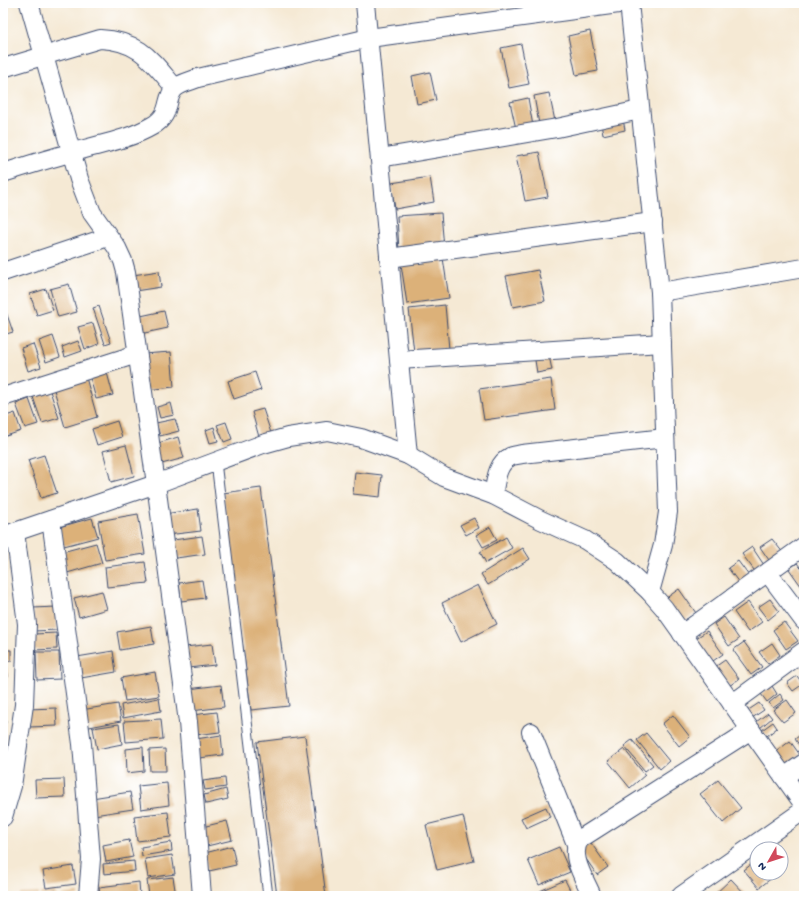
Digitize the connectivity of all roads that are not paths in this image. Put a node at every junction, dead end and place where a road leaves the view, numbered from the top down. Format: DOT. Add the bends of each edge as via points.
graph roads {
  1 [pos="29,3"];
  2 [pos="365,3"];
  3 [pos="628,3"];
  4 [pos="368,38"];
  5 [pos="44,55"];
  6 [pos="3,68"];
  7 [pos="175,88"];
  8 [pos="640,110"];
  9 [pos="71,152"];
  10 [pos="380,158"];
  11 [pos="3,173"];
  12 [pos="653,222"];
  13 [pos="108,237"];
  14 [pos="389,258"];
  15 [pos="804,268"];
  16 [pos="3,272"];
  17 [pos="660,292"];
  18 [pos="662,343"];
  19 [pos="137,354"];
  20 [pos="398,360"];
  21 [pos="3,397"];
  22 [pos="665,438"];
  23 [pos="408,455"];
  24 [pos="216,462"];
  25 [pos="156,484"];
  26 [pos="493,495"];
  27 [pos="51,520"];
  28 [pos="9,534"];
  29 [pos="804,546"];
  30 [pos="768,573"];
  31 [pos="650,592"];
  32 [pos="804,621"];
  33 [pos="682,634"];
  34 [pos="804,651"];
  35 [pos="732,704"];
  36 [pos="751,730"];
  37 [pos="531,732"];
  38 [pos="804,763"];
  39 [pos="784,777"];
  40 [pos="804,804"];
  41 [pos="804,810"];
  42 [pos="3,817"];
  43 [pos="576,844"];
  44 [pos="88,896"];
  45 [pos="202,896"];
  46 [pos="268,896"];
  47 [pos="592,896"];
  48 [pos="681,896"];
  1 -- 5 [label="street"];
  2 -- 4 [label="street"];
  3 -- 4 [label="street"];
  3 -- 8 [label="street"];
  4 -- 7 [label="street" via="198,78"];
  4 -- 10 [label="street"];
  5 -- 6 [label="street"];
  5 -- 7 [label="street" via="100,39 113,40 132,46 151,59"];
  5 -- 9 [label="street"];
  7 -- 9 [label="street" via="167,111 162,119 153,125 130,136"];
  8 -- 10 [label="street" via="557,128"];
  8 -- 12 [label="street"];
  9 -- 11 [label="street"];
  9 -- 13 [label="street" via="92,213"];
  10 -- 14 [label="street"];
  12 -- 14 [label="street"];
  12 -- 17 [label="street"];
  13 -- 16 [label="street"];
  13 -- 19 [label="street" via="123,261"];
  14 -- 20 [label="street"];
  15 -- 17 [label="street"];
  17 -- 18 [label="street"];
  18 -- 20 [label="street"];
  18 -- 22 [label="street"];
  19 -- 21 [label="street"];
  19 -- 25 [label="street"];
  20 -- 23 [label="street"];
  22 -- 26 [label="street" via="510,457 499,468"];
  22 -- 31 [label="street" via="668,512 663,545"];
  23 -- 24 [label="street" via="360,438 327,431 282,438"];
  23 -- 26 [label="street" via="444,477"];
  24 -- 25 [label="street"];
  24 -- 46 [label="lane"];
  25 -- 27 [label="street"];
  25 -- 45 [label="street" via="188,722"];
  26 -- 31 [label="street" via="585,540 617,561"];
  27 -- 28 [label="street"];
  27 -- 44 [label="street" via="82,744 91,859"];
  28 -- 42 [label="street" via="27,624 24,705 12,786"];
  29 -- 30 [label="street"];
  30 -- 32 [label="street"];
  30 -- 33 [label="street"];
  31 -- 33 [label="street"];
  33 -- 35 [label="street"];
  34 -- 35 [label="street"];
  35 -- 36 [label="street"];
  36 -- 39 [label="street"];
  36 -- 43 [label="street" via="592,830"];
  37 -- 43 [label="street"];
  38 -- 39 [label="street"];
  39 -- 40 [label="street"];
  41 -- 48 [label="street"];
  43 -- 47 [label="street" via="575,858"];
}
